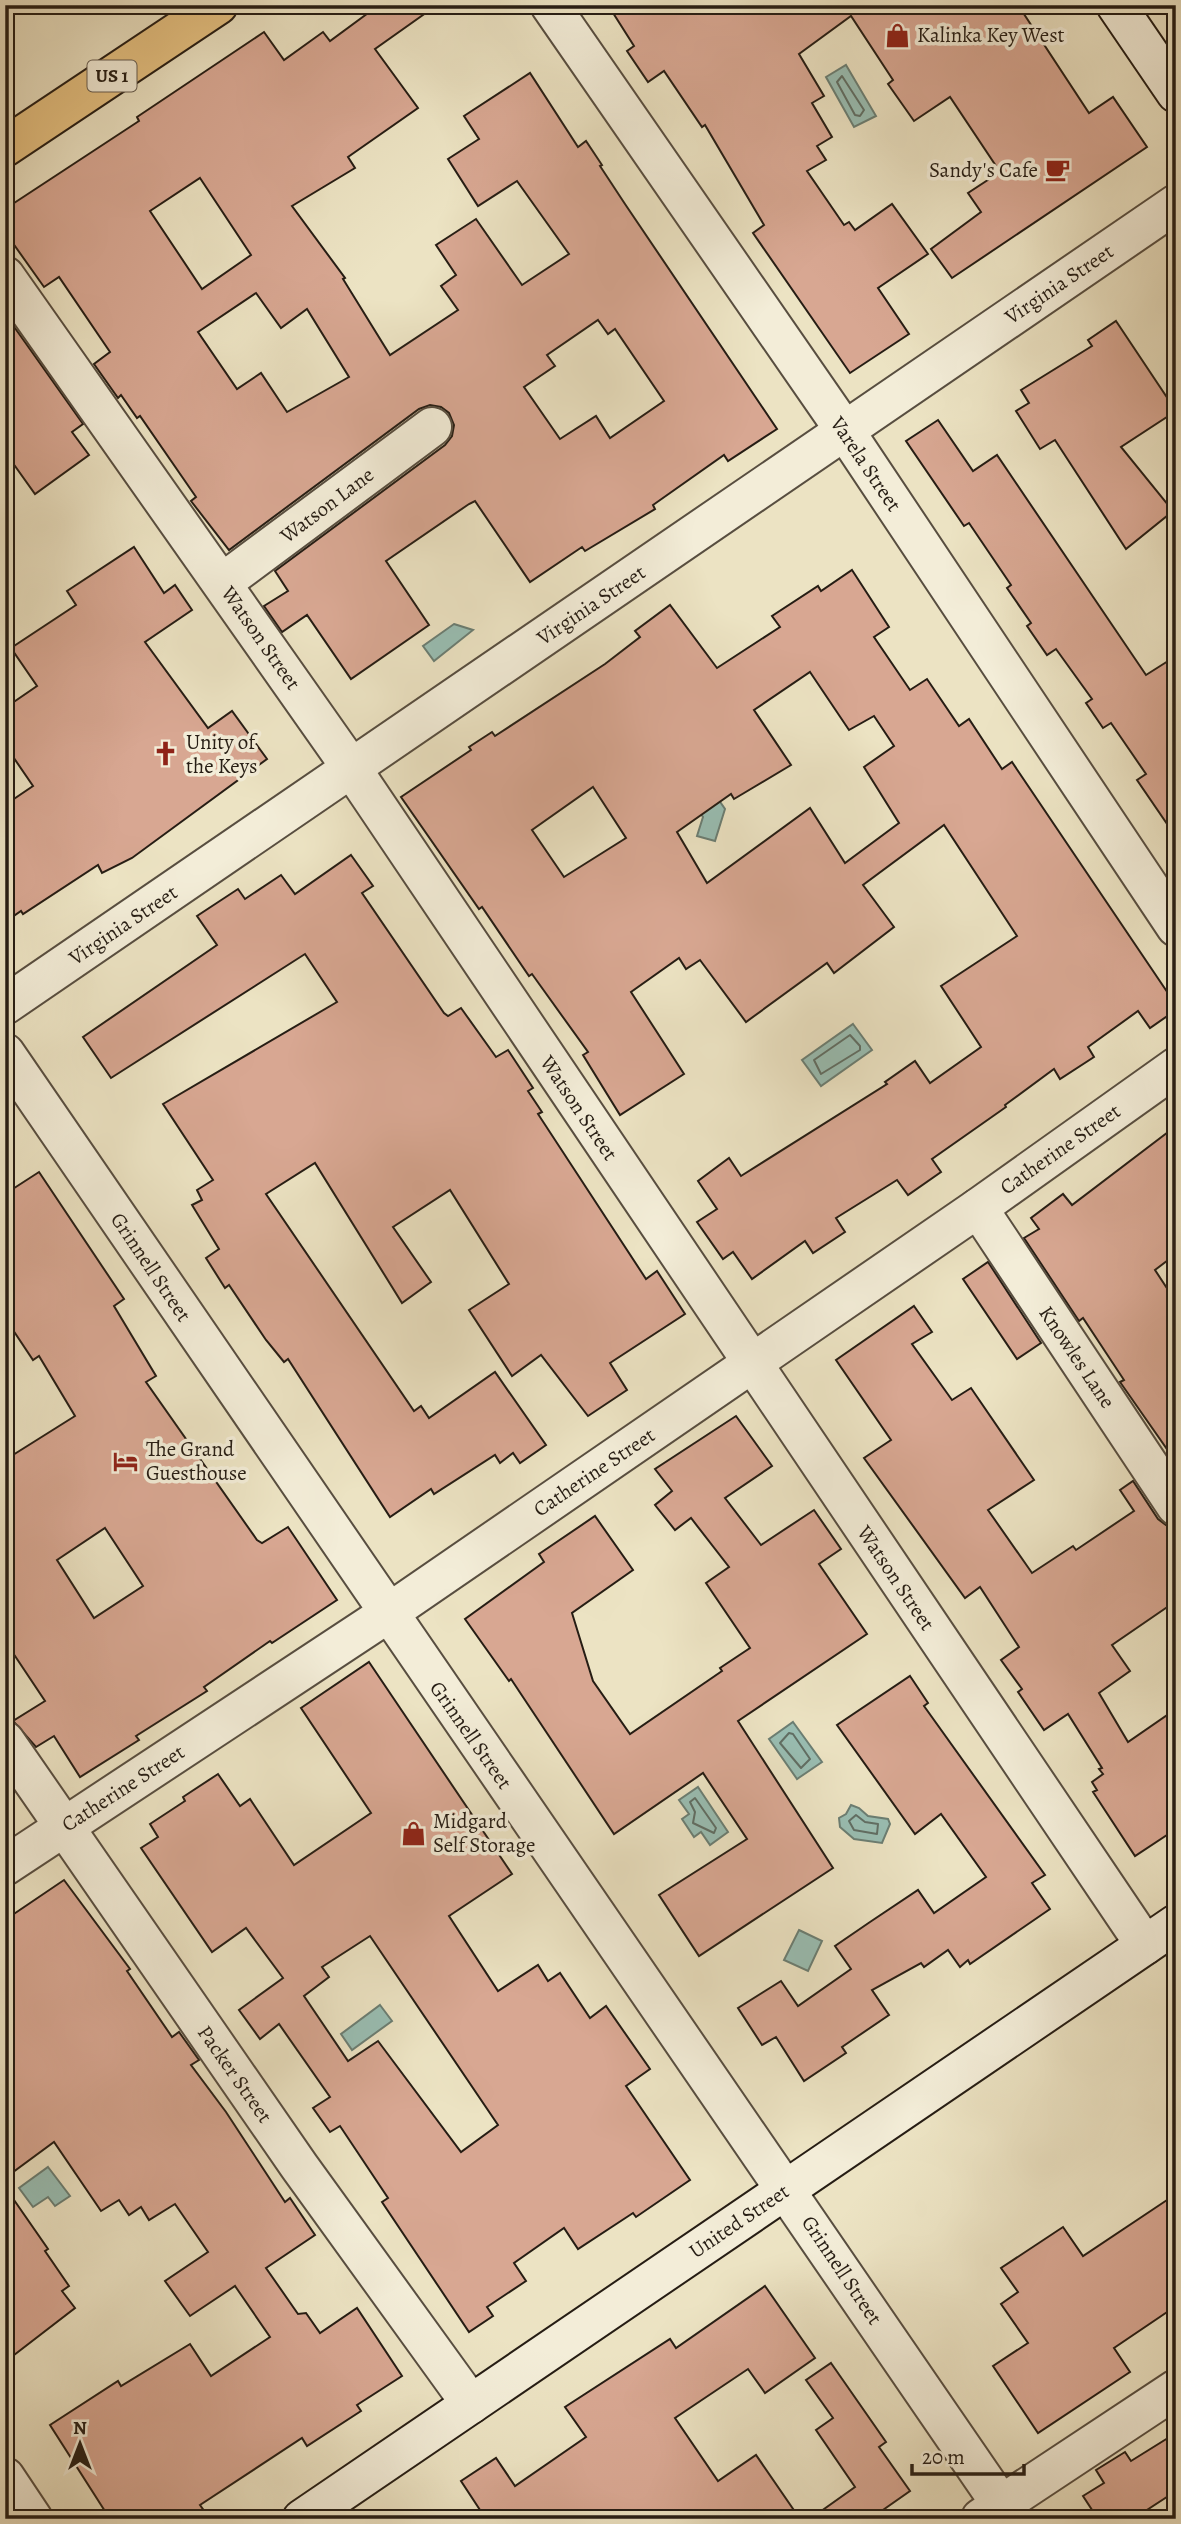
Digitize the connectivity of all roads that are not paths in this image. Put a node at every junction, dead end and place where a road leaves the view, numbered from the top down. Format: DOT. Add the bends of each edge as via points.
graph roads {
  1 [pos="550,5"];
  2 [pos="1116,5"];
  3 [pos="193,12"];
  4 [pos="1176,93"];
  5 [pos="5,147"];
  6 [pos="1176,204"];
  7 [pos="5,276"];
  8 [pos="432,427"];
  9 [pos="845,431"];
  10 [pos="222,583"];
  11 [pos="352,769"];
  12 [pos="1176,927"];
  13 [pos="5,1004"];
  14 [pos="5,1053"];
  15 [pos="1176,1067"];
  16 [pos="978,1208"];
  17 [pos="751,1364"];
  18 [pos="1176,1506"];
  19 [pos="387,1614"];
  20 [pos="5,1741"];
  21 [pos="63,1827"];
  22 [pos="5,1866"];
  23 [pos="1160,1935"];
  24 [pos="787,2188"];
  25 [pos="1176,2389"];
  26 [pos="471,2404"];
  27 [pos="5,2477"];
  28 [pos="997,2514"];
  29 [pos="311,2516"];
  30 [pos="33,2519"];
  1 -- 9 [label="street, Varela Street"];
  2 -- 4 [label="street"];
  3 -- 5 [label="main road, US 1"];
  6 -- 9 [label="street, Virginia Street"];
  7 -- 10 [label="street, Watson Street"];
  8 -- 10 [label="street, Watson Lane"];
  9 -- 11 [label="street, Virginia Street"];
  9 -- 12 [label="street, Varela Street"];
  10 -- 11 [label="street, Watson Street"];
  11 -- 13 [label="street, Virginia Street"];
  11 -- 17 [label="street, Watson Street"];
  14 -- 19 [label="street, Grinnell Street"];
  15 -- 16 [label="street, Catherine Street"];
  16 -- 17 [label="street, Catherine Street"];
  16 -- 18 [label="street, Knowles Lane"];
  17 -- 19 [label="street, Catherine Street"];
  17 -- 23 [label="street, Watson Street"];
  19 -- 21 [label="street, Catherine Street"];
  19 -- 24 [label="street, Grinnell Street"];
  20 -- 21 [label="street, Packer Street"];
  21 -- 22 [label="street, Catherine Street"];
  21 -- 26 [label="street, Packer Street"];
  23 -- 24 [label="street, United Street"];
  24 -- 26 [label="street, United Street"];
  24 -- 28 [label="street, Grinnell Street"];
  25 -- 28 [label="street"];
  26 -- 29 [label="street, United Street"];
  27 -- 30 [label="street"];
}
